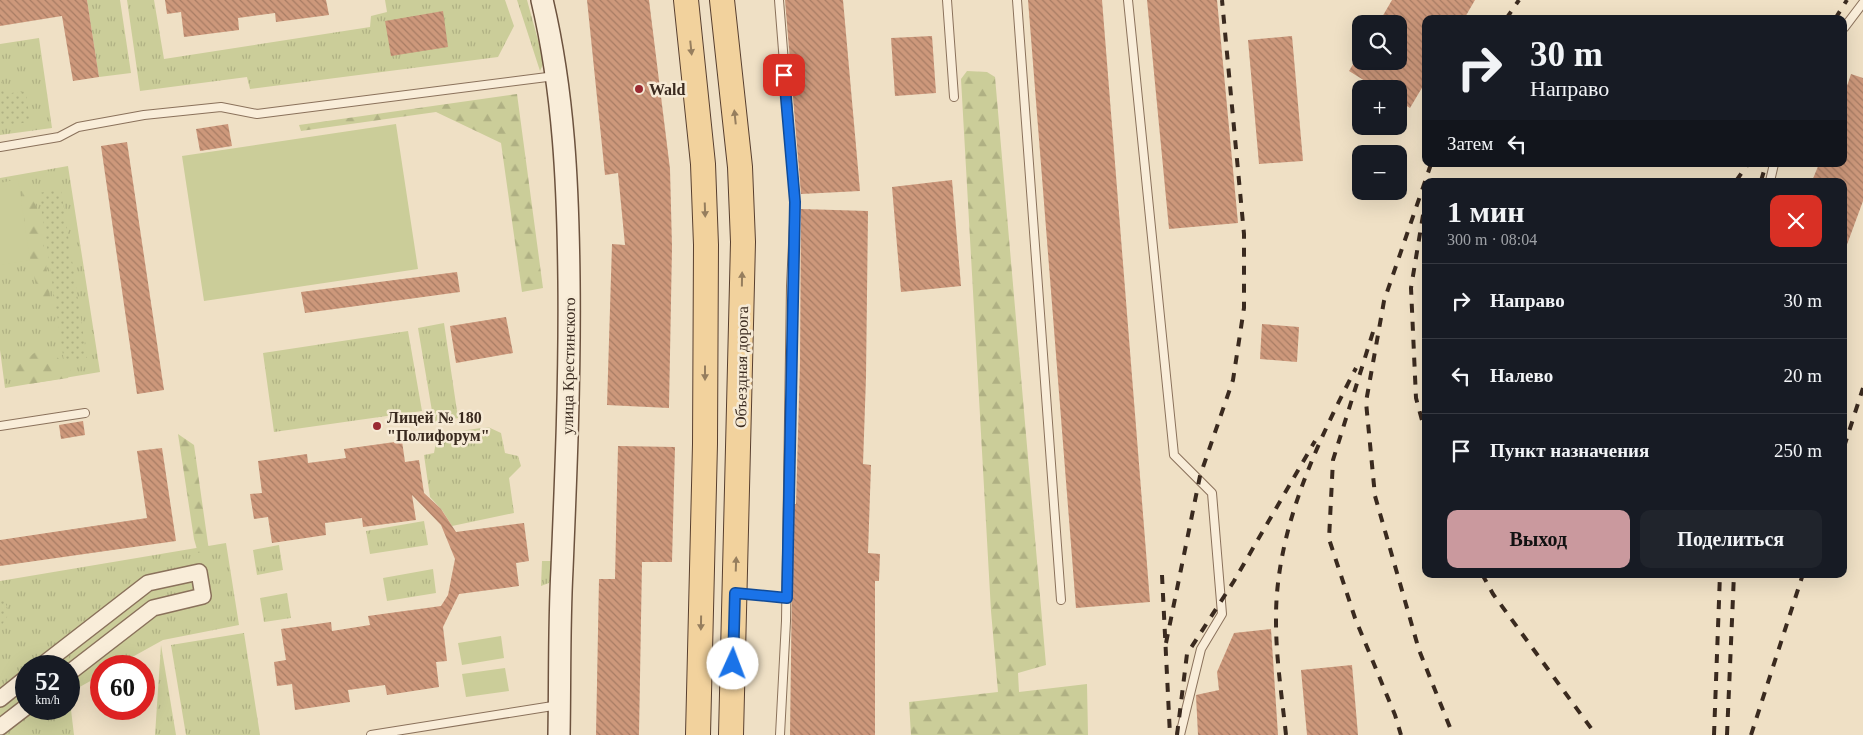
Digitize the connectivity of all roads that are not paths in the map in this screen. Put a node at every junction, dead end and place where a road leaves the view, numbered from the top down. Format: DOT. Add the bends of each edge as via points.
graph roads {
  1 [pos="542,0"];
  2 [pos="686,0"];
  3 [pos="779,0"];
  4 [pos="947,0"];
  5 [pos="1017,0"];
  6 [pos="1128,0"];
  7 [pos="724,3"];
  8 [pos="1863,3"];
  9 [pos="1847,24"];
  10 [pos="557,76"];
  11 [pos="954,97"];
  12 [pos="0,147"];
  13 [pos="85,413"];
  14 [pos="0,426"];
  15 [pos="735,593"];
  16 [pos="787,598"];
  17 [pos="1061,600"];
  18 [pos="55,655"];
  19 [pos="80,664"];
  20 [pos="15,687"];
  21 [pos="0,699"];
  22 [pos="560,705"];
  23 [pos="15,715"];
  24 [pos="0,727"];
  25 [pos="371,735"];
  26 [pos="559,735"];
  27 [pos="698,735"];
  28 [pos="731,735"];
  29 [pos="780,735"];
  30 [pos="1180,735"];
  1 -- 10 [label="street, улица Крестинского"];
  2 -- 27 [label="main road, one-way" via="704,164 706,245"];
  3 -- 16 [label="lane" via="795,202"];
  4 -- 11 [label="lane"];
  5 -- 17 [label="lane"];
  6 -- 30 [label="lane" via="1174,455 1212,493 1222,614 1201,649"];
  15 -- 7 [label="main road, Объездная дорога, one-way" via="743,242 740,167"];
  8 -- 9 [label="lane"];
  10 -- 12 [label="lane" via="257,114 221,108 144,115 78,127 59,137"];
  10 -- 22 [label="street, улица Крестинского" via="565,137 570,379 561,589"];
  13 -- 14 [label="lane"];
  15 -- 16 [label="lane"];
  15 -- 28 [label="main road, Объездная дорога"];
  16 -- 29 [label="lane"];
  18 -- 19 [label="street" via="148,583 199,572 203,596 153,608"];
  20 -- 21 [label="street"];
  22 -- 25 [label="lane"];
  22 -- 26 [label="street, улица Крестинского"];
  23 -- 24 [label="street"];
}
